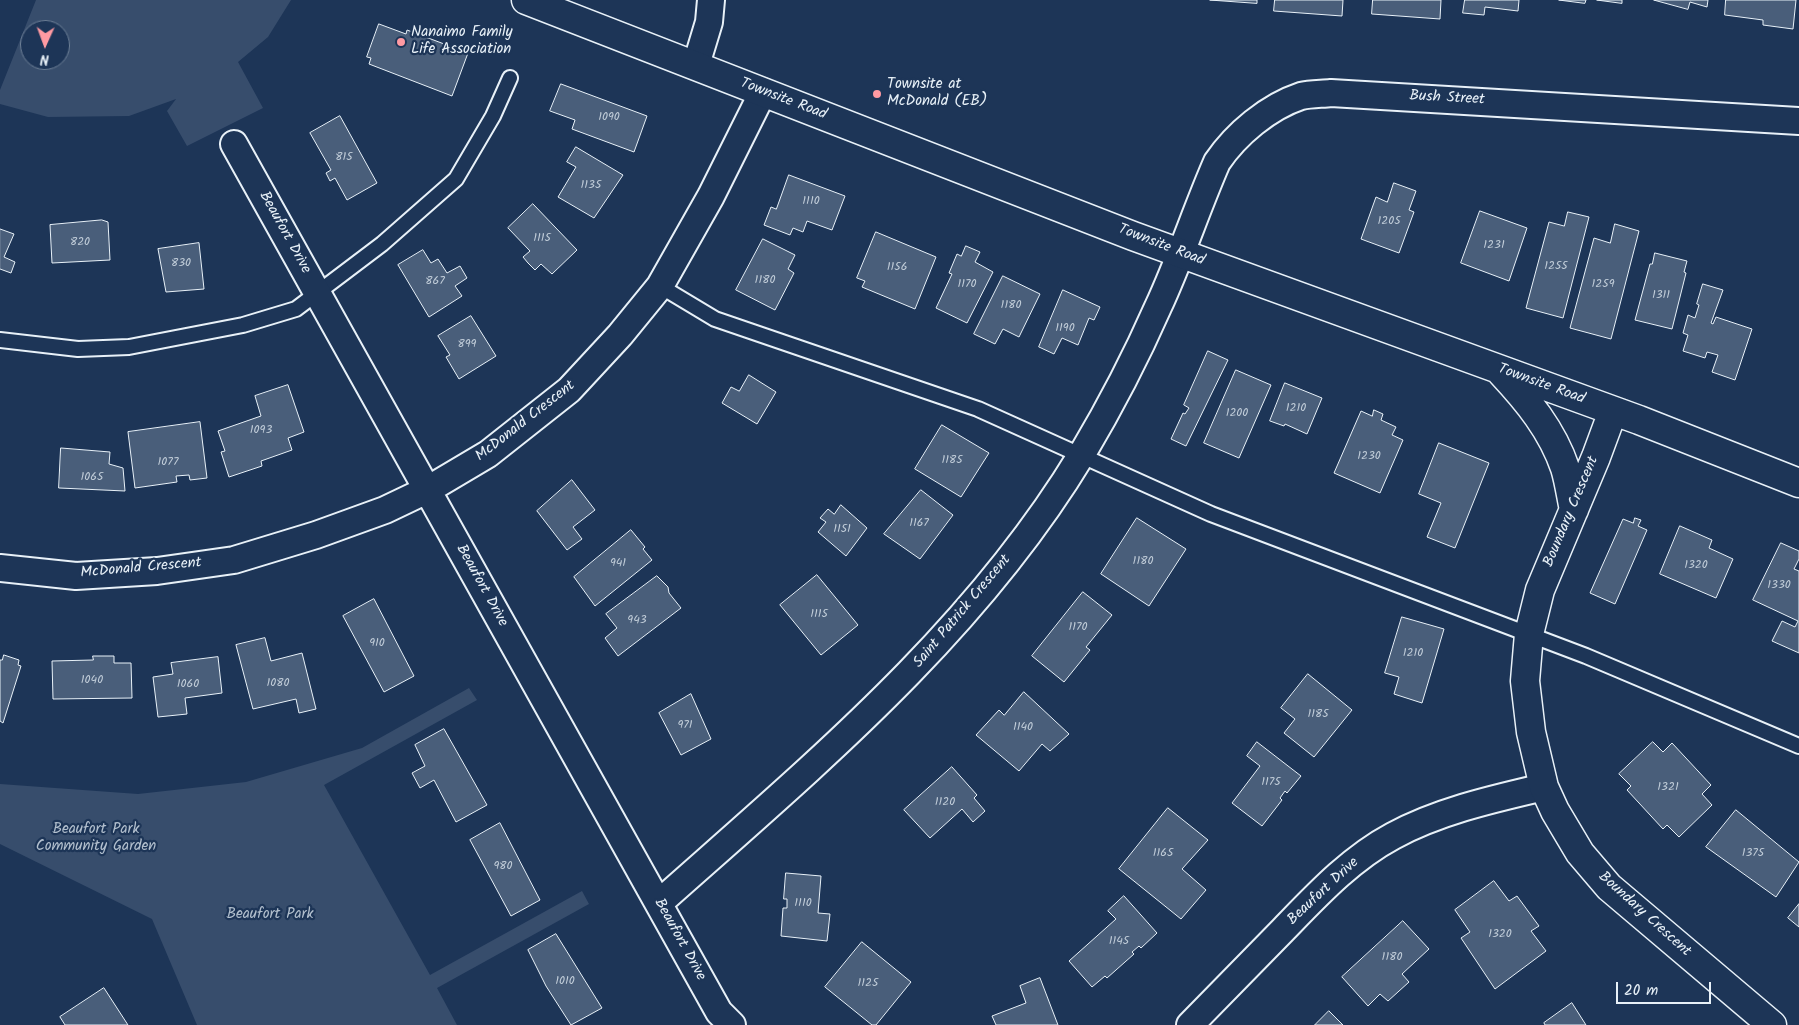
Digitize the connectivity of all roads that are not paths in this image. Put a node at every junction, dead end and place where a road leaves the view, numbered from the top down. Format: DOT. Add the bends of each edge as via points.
graph roads {
  1 [pos="526,0"];
  2 [pos="710,0"];
  3 [pos="696,65"];
  4 [pos="510,78"];
  5 [pos="763,92"];
  6 [pos="1799,121"];
  7 [pos="234,144"];
  8 [pos="1180,253"];
  9 [pos="660,286"];
  10 [pos="318,293"];
  11 [pos="0,340"];
  12 [pos="1500,370"];
  13 [pos="1613,411"];
  14 [pos="1081,455"];
  15 [pos="1799,483"];
  16 [pos="429,489"];
  17 [pos="1574,510"];
  18 [pos="0,568"];
  19 [pos="1529,634"];
  20 [pos="1799,746"];
  21 [pos="1544,788"];
  22 [pos="659,903"];
  23 [pos="732,1025"];
  24 [pos="1190,1025"];
  25 [pos="1772,1025"];
  1 -- 3 [label="street, Townsite Road"];
  2 -- 3 [label="street" via="709,22"];
  3 -- 5 [label="street, Townsite Road"];
  4 -- 10 [label="lane" via="494,116 456,179 382,244"];
  5 -- 8 [label="street, Townsite Road"];
  5 -- 9 [label="street, McDonald Crescent" via="711,196"];
  6 -- 8 [label="street, Bush Street" via="1341,94 1302,96 1261,118 1227,148 1217,162"];
  7 -- 10 [label="street, Beaufort Drive"];
  8 -- 12 [label="street, Townsite Road"];
  8 -- 14 [label="street, Saint Patrick Crescent" via="1119,387"];
  9 -- 14 [label="lane" via="715,319 978,409"];
  9 -- 16 [label="street, McDonald Crescent" via="569,390 488,454"];
  10 -- 11 [label="lane" via="296,309 243,325 129,347 78,349"];
  10 -- 16 [label="street, Beaufort Drive"];
  12 -- 13 [label="street, Townsite Road"];
  12 -- 17 [label="street" via="1532,406 1552,437 1565,468"];
  13 -- 15 [label="street, Townsite Road"];
  13 -- 17 [label="street, Boundary Crescent"];
  14 -- 19 [label="lane" via="1211,514"];
  14 -- 22 [label="street, Saint Patrick Crescent" via="1027,535 974,602 910,674 766,810"];
  16 -- 18 [label="street, McDonald Crescent" via="385,510 234,560 157,571 76,576"];
  16 -- 22 [label="street, Beaufort Drive"];
  17 -- 19 [label="street, Boundary Crescent" via="1540,590"];
  19 -- 20 [label="lane"];
  19 -- 21 [label="street, Boundary Crescent" via="1524,681"];
  21 -- 24 [label="street, Beaufort Drive" via="1436,817 1393,836 1354,861"];
  21 -- 25 [label="street, Boundary Crescent" via="1580,853 1609,887"];
  22 -- 23 [label="street, Beaufort Drive" via="719,1012"];
}
